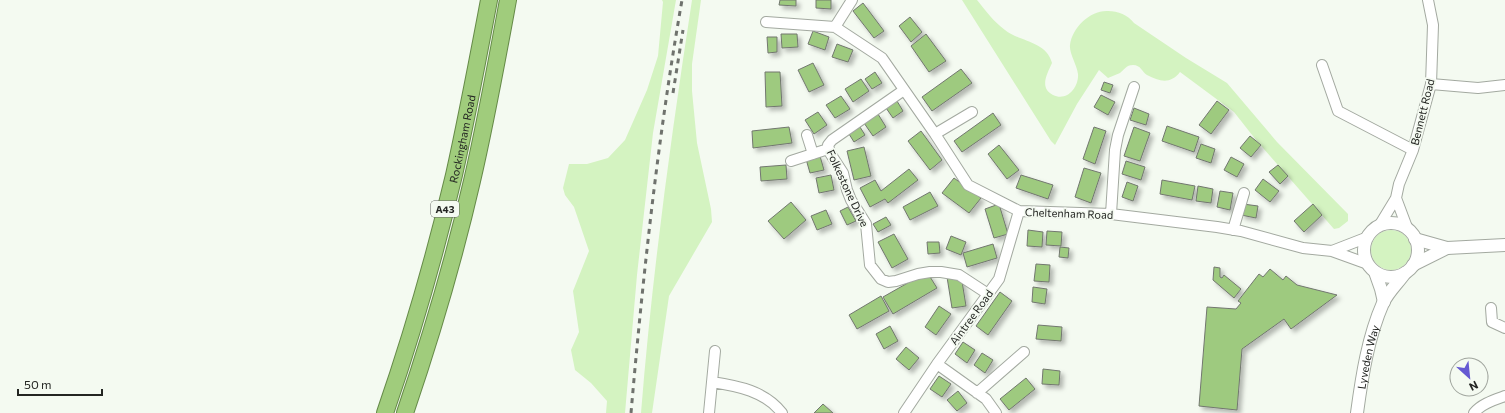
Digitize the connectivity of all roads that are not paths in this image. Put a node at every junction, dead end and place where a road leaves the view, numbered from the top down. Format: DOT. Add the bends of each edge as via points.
graph roads {
  1 [pos="489,0"];
  2 [pos="508,0"];
  3 [pos="852,0"];
  4 [pos="1428,0"];
  5 [pos="766,22"];
  6 [pos="835,27"];
  7 [pos="1322,65"];
  8 [pos="1431,84"];
  9 [pos="1505,85"];
  10 [pos="1134,87"];
  11 [pos="904,90"];
  12 [pos="972,112"];
  13 [pos="935,134"];
  14 [pos="807,135"];
  15 [pos="828,149"];
  16 [pos="1413,150"];
  17 [pos="813,154"];
  18 [pos="791,161"];
  19 [pos="1244,193"];
  20 [pos="1396,198"];
  21 [pos="1019,211"];
  22 [pos="1111,214"];
  23 [pos="1379,226"];
  24 [pos="1233,230"];
  25 [pos="1411,234"];
  26 [pos="1368,237"];
  27 [pos="1505,245"];
  28 [pos="1447,248"];
  29 [pos="1332,251"];
  30 [pos="1372,268"];
  31 [pos="1409,269"];
  32 [pos="988,294"];
  33 [pos="1384,302"];
  34 [pos="1491,308"];
  35 [pos="1505,328"];
  36 [pos="716,350"];
  37 [pos="1024,352"];
  38 [pos="937,364"];
  39 [pos="712,382"];
  40 [pos="977,393"];
  41 [pos="1505,396"];
  42 [pos="385,413"];
  43 [pos="405,413"];
  44 [pos="709,413"];
  45 [pos="782,413"];
  46 [pos="904,413"];
  47 [pos="996,413"];
  48 [pos="1357,413"];
  49 [pos="1474,413"];
  1 -- 42 [label="highway, Rockingham Road / A43" via="467,116 437,243"];
  2 -- 43 [label="highway, Rockingham Road / A43" via="460,230 431,335"];
  3 -- 6 [label="street"];
  4 -- 8 [label="street, Bennett Road" via="1433,25"];
  5 -- 6 [label="street, Cheltenham Road"];
  6 -- 11 [label="street, Cheltenham Road" via="882,58"];
  7 -- 16 [label="street" via="1338,111"];
  8 -- 9 [label="street" via="1478,88"];
  8 -- 16 [label="street, Bennett Road"];
  10 -- 22 [label="street" via="1115,150"];
  11 -- 13 [label="street, Cheltenham Road"];
  11 -- 15 [label="street, Folkestone Drive" via="832,140"];
  12 -- 13 [label="street"];
  13 -- 21 [label="street, Cheltenham Road" via="968,185"];
  14 -- 17 [label="street"];
  15 -- 17 [label="street"];
  15 -- 32 [label="street, Folkestone Drive" via="843,174 849,195 866,224 870,265 881,279 888,282 924,273 941,272 959,275"];
  16 -- 20 [label="street, Bennett Road"];
  17 -- 18 [label="street"];
  19 -- 24 [label="street"];
  20 -- 23 [label="street, Bennett Road"];
  20 -- 25 [label="street"];
  21 -- 22 [label="street, Cheltenham Road"];
  21 -- 32 [label="street, Aintree Road" via="999,279"];
  22 -- 24 [label="street, Cheltenham Road"];
  23 -- 25 [label="street" via="1393,223"];
  23 -- 26 [label="street"];
  24 -- 29 [label="street, Cheltenham Road" via="1303,248"];
  25 -- 28 [label="street, Lyveden Way"];
  25 -- 31 [label="street" via="1418,252"];
  26 -- 29 [label="street, Cheltenham Road"];
  26 -- 30 [label="street" via="1364,255"];
  27 -- 28 [label="street, Lyveden Way"];
  28 -- 31 [label="street, Lyveden Way"];
  29 -- 30 [label="street, Cheltenham Road"];
  30 -- 31 [label="street" via="1389,277 1396,277"];
  30 -- 33 [label="street"];
  31 -- 33 [label="street, Lyveden Way"];
  32 -- 38 [label="street, Aintree Road"];
  33 -- 48 [label="street, Lyveden Way" via="1367,355"];
  34 -- 35 [label="street" via="1492,322"];
  36 -- 39 [label="street"];
  37 -- 40 [label="street"];
  38 -- 40 [label="street"];
  38 -- 46 [label="street, Aintree Road"];
  39 -- 44 [label="street"];
  39 -- 45 [label="street" via="750,389 776,405"];
  40 -- 47 [label="street" via="986,399"];
  41 -- 49 [label="street"];
}
